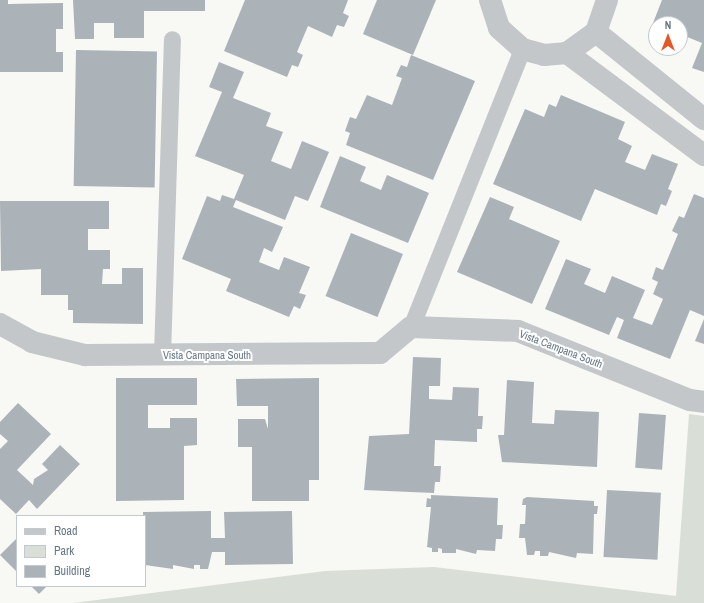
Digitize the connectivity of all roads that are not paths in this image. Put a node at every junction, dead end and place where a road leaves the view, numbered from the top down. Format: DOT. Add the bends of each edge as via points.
graph roads {
  1 [pos="490,0"];
  2 [pos="607,0"];
  3 [pos="596,32"];
  4 [pos="172,39"];
  5 [pos="522,49"];
  6 [pos="566,53"];
  7 [pos="704,119"];
  8 [pos="704,155"];
  9 [pos="0,324"];
  10 [pos="411,327"];
  11 [pos="162,355"];
  12 [pos="704,402"];
  1 -- 5 [label="street" via="499,28"];
  2 -- 3 [label="street"];
  3 -- 6 [label="street"];
  3 -- 7 [label="street"];
  4 -- 11 [label="lane"];
  5 -- 6 [label="street" via="544,55"];
  5 -- 10 [label="lane, Vista Campana South"];
  6 -- 8 [label="street"];
  9 -- 11 [label="street, Vista Campana South" via="32,342 85,355"];
  10 -- 11 [label="street, Vista Campana South" via="380,353"];
  10 -- 12 [label="street, Vista Campana South" via="518,331 690,400"];
}
